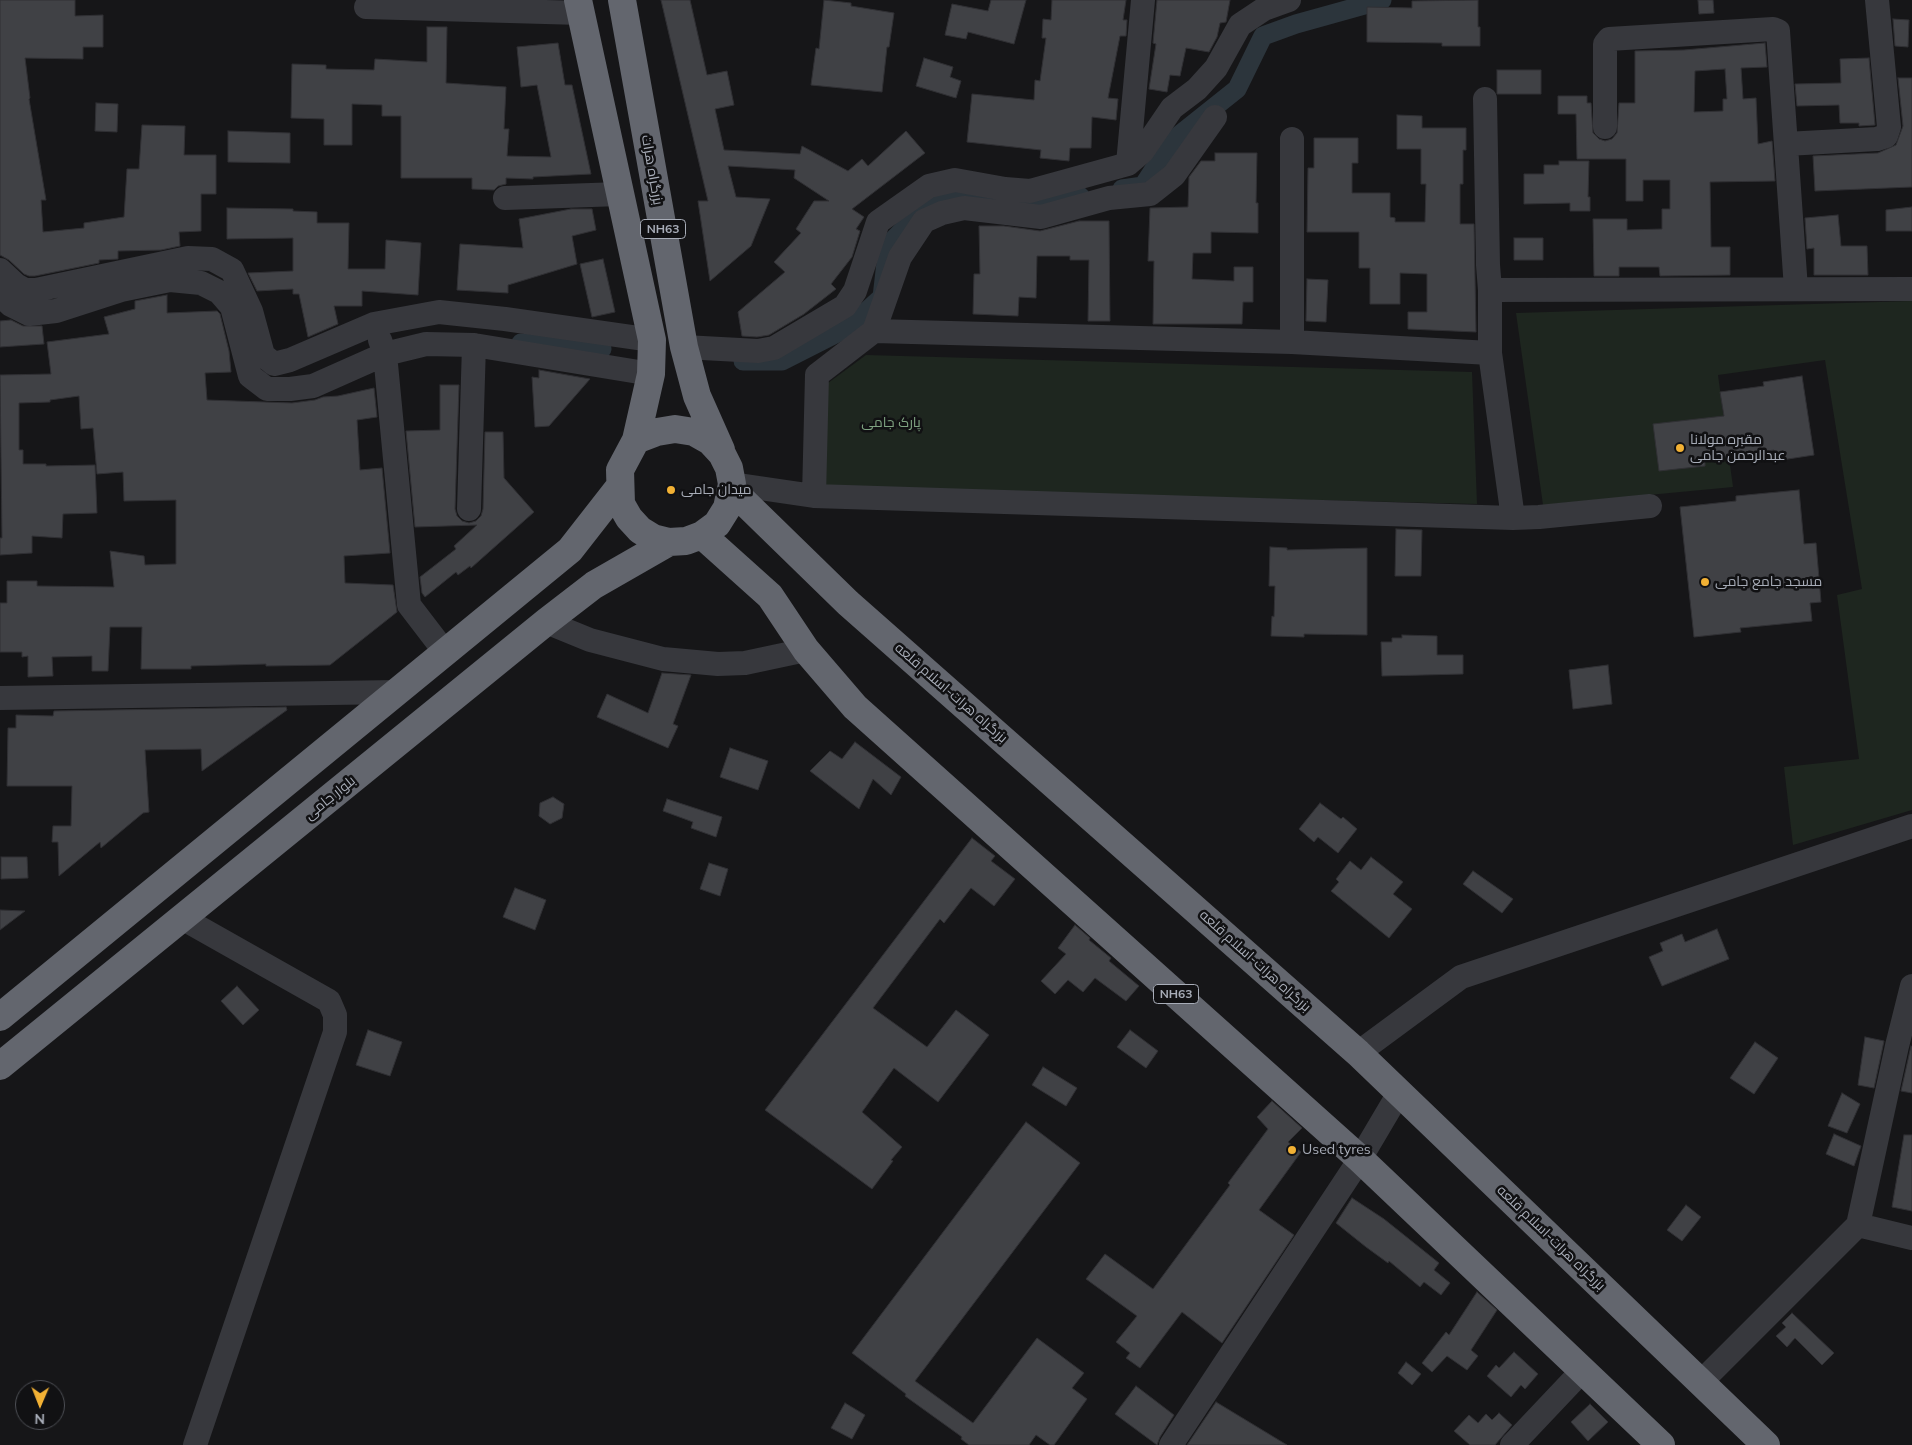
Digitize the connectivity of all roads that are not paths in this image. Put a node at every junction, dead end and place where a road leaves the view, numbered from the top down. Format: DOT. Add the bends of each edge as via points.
graph roads {
  1 [pos="622,0"];
  2 [pos="1144,0"];
  3 [pos="1289,0"];
  4 [pos="1877,0"];
  5 [pos="579,6"];
  6 [pos="366,8"];
  7 [pos="1485,99"];
  8 [pos="1215,117"];
  9 [pos="1605,127"];
  10 [pos="1292,139"];
  11 [pos="1786,144"];
  12 [pos="1128,164"];
  13 [pos="620,194"];
  14 [pos="505,198"];
  15 [pos="0,270"];
  16 [pos="118,282"];
  17 [pos="1912,288"];
  18 [pos="1796,289"];
  19 [pos="1490,290"];
  20 [pos="0,295"];
  21 [pos="374,324"];
  22 [pos="874,331"];
  23 [pos="652,340"];
  24 [pos="1292,342"];
  25 [pos="474,345"];
  26 [pos="684,347"];
  27 [pos="1490,352"];
  28 [pos="385,354"];
  29 [pos="651,374"];
  30 [pos="636,440"];
  31 [pos="722,454"];
  32 [pos="620,486"];
  33 [pos="732,487"];
  34 [pos="814,496"];
  35 [pos="1650,506"];
  36 [pos="469,509"];
  37 [pos="1513,518"];
  38 [pos="702,535"];
  39 [pos="669,542"];
  40 [pos="546,622"];
  41 [pos="806,650"];
  42 [pos="445,652"];
  43 [pos="397,692"];
  44 [pos="0,698"];
  45 [pos="1912,826"];
  46 [pos="182,918"];
  47 [pos="1912,986"];
  48 [pos="0,1017"];
  49 [pos="1358,1053"];
  50 [pos="0,1066"];
  51 [pos="1399,1093"];
  52 [pos="1360,1159"];
  53 [pos="1858,1225"];
  54 [pos="1912,1238"];
  55 [pos="1582,1370"];
  56 [pos="1701,1382"];
  57 [pos="195,1445"];
  58 [pos="1171,1445"];
  59 [pos="1512,1445"];
  60 [pos="1661,1445"];
  61 [pos="1766,1445"];
  1 -- 26 [label="highway, بزرگراه هرات / NH63"];
  2 -- 12 [label="street"];
  3 -- 12 [label="street" via="1264,9 1240,25 1216,68 1197,89 1172,108 1142,152"];
  4 -- 11 [label="street" via="1889,127 1886,136"];
  5 -- 6 [label="street"];
  5 -- 13 [label="highway, NH63"];
  7 -- 19 [label="street"];
  8 -- 22 [label="street" via="1174,175 1150,194 1109,198 1041,217 964,208 924,221 900,257"];
  9 -- 11 [label="street" via="1605,44 1609,38 1772,29 1780,36"];
  10 -- 24 [label="street"];
  11 -- 18 [label="street"];
  12 -- 26 [label="street" via="1030,191 955,180 928,186 878,222 855,291 845,306 774,348 758,352"];
  13 -- 14 [label="street"];
  13 -- 23 [label="highway, NH63"];
  15 -- 16 [label="street" via="25,290"];
  16 -- 20 [label="street" via="56,311 29,314"];
  16 -- 21 [label="street" via="188,258 212,259 232,270 251,311 262,355 274,364"];
  16 -- 28 [label="street" via="170,280 201,283 219,292 232,306 250,376 267,389 313,386"];
  17 -- 18 [label="street"];
  18 -- 19 [label="street"];
  19 -- 27 [label="street"];
  21 -- 23 [label="street" via="439,312"];
  21 -- 28 [label="street"];
  22 -- 24 [label="street"];
  22 -- 34 [label="street" via="817,375"];
  23 -- 29 [label="highway, NH63"];
  24 -- 27 [label="street"];
  25 -- 28 [label="street" via="426,344"];
  25 -- 29 [label="street"];
  25 -- 36 [label="street"];
  26 -- 31 [label="highway, بزرگراه هرات / NH63" via="697,396"];
  27 -- 37 [label="street"];
  28 -- 42 [label="street" via="408,605"];
  29 -- 30 [label="highway, NH63"];
  30 -- 31 [label="highway, NH63" via="675,429 694,432 710,440"];
  30 -- 32 [label="highway, NH63" via="620,470"];
  31 -- 33 [label="highway, NH63" via="729,468"];
  32 -- 39 [label="highway, NH63" via="621,504 629,518 646,534"];
  32 -- 42 [label="highway" via="570,550"];
  33 -- 34 [label="street"];
  33 -- 38 [label="highway, NH63" via="727,508 717,524"];
  33 -- 49 [label="highway, بزرگراه هرات-اسلام قلعه / NH63" via="848,603"];
  34 -- 37 [label="street"];
  35 -- 37 [label="street"];
  38 -- 39 [label="highway, NH63" via="686,541"];
  38 -- 41 [label="highway, NH63" via="770,596"];
  39 -- 40 [label="highway, بلوار جامی" via="594,585"];
  40 -- 41 [label="street" via="590,640 672,660 745,663"];
  40 -- 46 [label="highway, بلوار جامی"];
  41 -- 52 [label="highway, NH63" via="855,707"];
  42 -- 43 [label="highway"];
  43 -- 44 [label="street"];
  43 -- 48 [label="highway"];
  45 -- 49 [label="street" via="1461,977"];
  46 -- 50 [label="highway, بلوار جامی"];
  46 -- 57 [label="street" via="329,1001 335,1015 335,1032"];
  47 -- 53 [label="street"];
  49 -- 51 [label="highway, بزرگراه هرات-اسلام قلعه / NH63"];
  51 -- 52 [label="street"];
  51 -- 56 [label="highway, بزرگراه هرات-اسلام قلعه / NH63"];
  52 -- 55 [label="highway, NH63"];
  52 -- 58 [label="street"];
  53 -- 54 [label="street"];
  53 -- 56 [label="street"];
  55 -- 59 [label="street"];
  55 -- 60 [label="highway, NH63"];
  56 -- 61 [label="highway, بزرگراه هرات-اسلام قلعه / NH63"];
}
